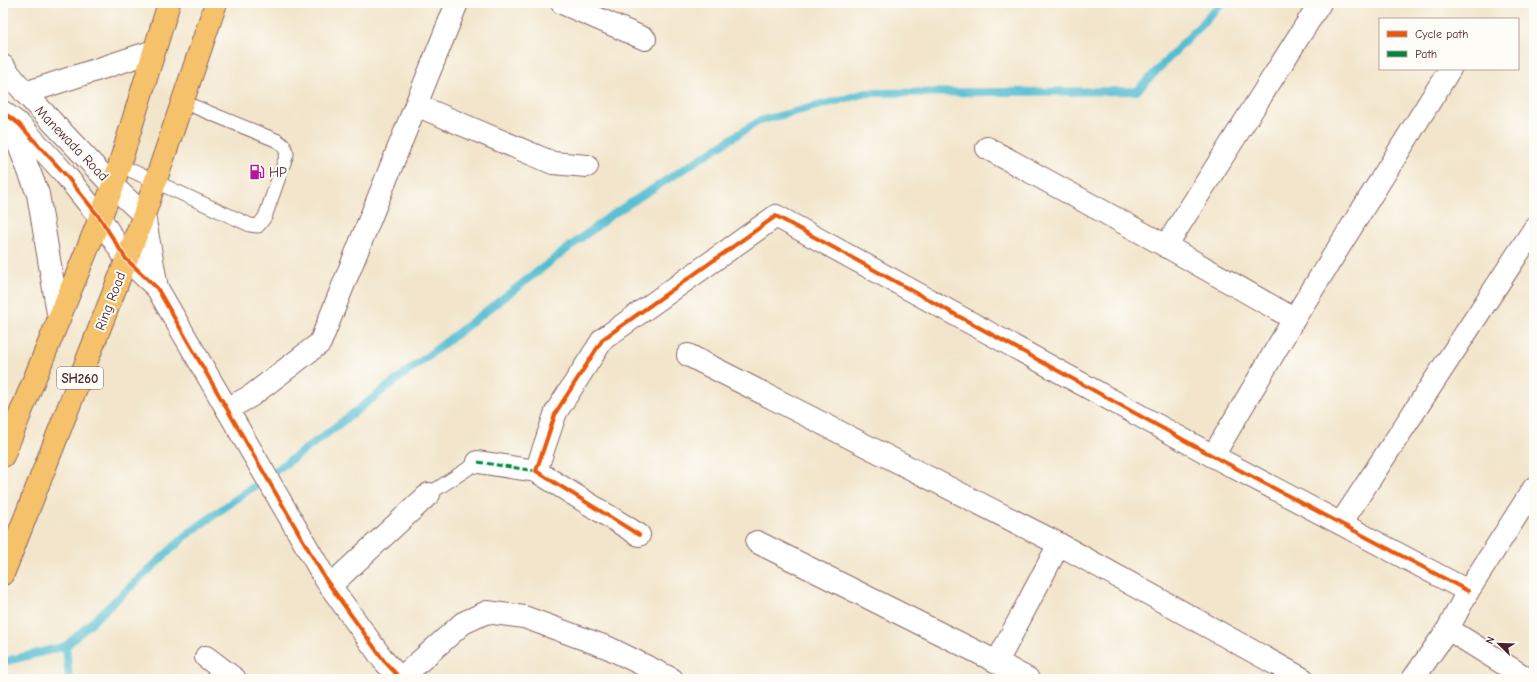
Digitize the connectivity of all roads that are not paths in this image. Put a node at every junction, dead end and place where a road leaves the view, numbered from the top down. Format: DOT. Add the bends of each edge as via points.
graph roads {
  1 [pos="169,3"];
  2 [pos="216,3"];
  3 [pos="457,3"];
  4 [pos="562,3"];
  5 [pos="1320,3"];
  6 [pos="645,39"];
  7 [pos="154,51"];
  8 [pos="3,66"];
  9 [pos="1449,70"];
  10 [pos="25,94"];
  11 [pos="183,102"];
  12 [pos="416,105"];
  13 [pos="5,113"];
  14 [pos="987,148"];
  15 [pos="119,165"];
  16 [pos="586,166"];
  17 [pos="156,181"];
  18 [pos="113,186"];
  19 [pos="144,215"];
  20 [pos="100,218"];
  21 [pos="1534,229"];
  22 [pos="1166,246"];
  23 [pos="126,259"];
  24 [pos="157,288"];
  25 [pos="1294,318"];
  26 [pos="58,319"];
  27 [pos="688,355"];
  28 [pos="226,409"];
  29 [pos="3,456"];
  30 [pos="1213,456"];
  31 [pos="478,462"];
  32 [pos="536,471"];
  33 [pos="1534,488"];
  34 [pos="429,494"];
  35 [pos="1527,513"];
  36 [pos="1340,522"];
  37 [pos="639,536"];
  38 [pos="757,542"];
  39 [pos="1058,544"];
  40 [pos="3,574"];
  41 [pos="330,586"];
  42 [pos="1468,591"];
  43 [pos="1448,629"];
  44 [pos="206,656"];
  45 [pos="997,662"];
  46 [pos="235,679"];
  47 [pos="401,679"];
  48 [pos="672,679"];
  49 [pos="1028,679"];
  50 [pos="1303,679"];
  51 [pos="1413,679"];
  52 [pos="1528,679"];
  1 -- 7 [label="highway, SH260"];
  2 -- 11 [label="highway, Ring Road / SH260"];
  3 -- 12 [label="street"];
  4 -- 6 [label="street"];
  5 -- 22 [label="street"];
  7 -- 10 [label="street"];
  7 -- 15 [label="highway, SH260"];
  8 -- 10 [label="street, Manewada Road"];
  9 -- 25 [label="street"];
  10 -- 18 [label="street, Manewada Road"];
  11 -- 17 [label="highway, Ring Road / SH260"];
  11 -- 17 [label="lane" via="278,141 284,146 287,154 265,218 258,226 250,225"];
  12 -- 16 [label="street" via="553,163"];
  12 -- 28 [label="street" via="320,343 251,396"];
  13 -- 20 [label="street" via="19,124 64,173"];
  13 -- 26 [label="street" via="38,194"];
  14 -- 22 [label="street"];
  15 -- 17 [label="lane"];
  15 -- 18 [label="highway, SH260"];
  17 -- 19 [label="highway, Ring Road / SH260"];
  18 -- 19 [label="street, Manewada Road"];
  18 -- 20 [label="highway, SH260"];
  19 -- 23 [label="highway, Ring Road / SH260"];
  19 -- 24 [label="street"];
  20 -- 23 [label="street"];
  20 -- 26 [label="highway, SH260"];
  21 -- 36 [label="street"];
  22 -- 25 [label="street"];
  23 -- 24 [label="street"];
  23 -- 40 [label="highway, Ring Road / SH260"];
  24 -- 28 [label="street"];
  25 -- 30 [label="street"];
  26 -- 29 [label="highway, SH260"];
  27 -- 39 [label="street"];
  28 -- 41 [label="street"];
  30 -- 32 [label="street" via="776,216 602,339 556,412"];
  30 -- 36 [label="street"];
  31 -- 32 [label="street"];
  31 -- 34 [label="lane"];
  32 -- 37 [label="street"];
  33 -- 35 [label="street"];
  34 -- 41 [label="street"];
  35 -- 42 [label="street"];
  36 -- 42 [label="street"];
  38 -- 45 [label="street"];
  39 -- 45 [label="street"];
  39 -- 50 [label="street"];
  41 -- 47 [label="street" via="384,661"];
  42 -- 43 [label="street"];
  43 -- 51 [label="street"];
  43 -- 52 [label="street"];
  44 -- 46 [label="street"];
  45 -- 49 [label="street"];
  47 -- 48 [label="street" via="463,623 487,612 524,617 609,648"];
}
